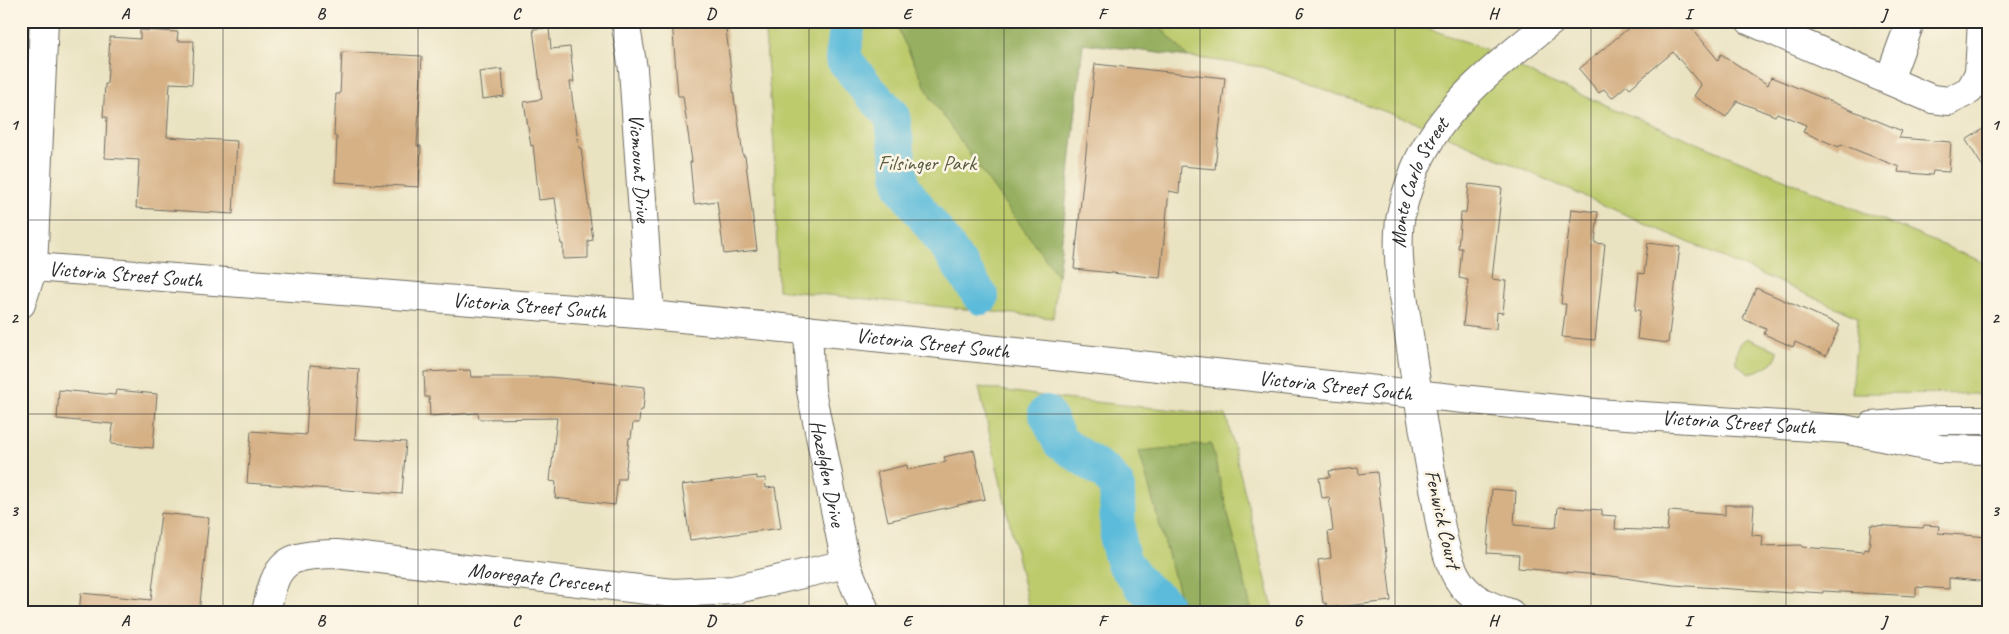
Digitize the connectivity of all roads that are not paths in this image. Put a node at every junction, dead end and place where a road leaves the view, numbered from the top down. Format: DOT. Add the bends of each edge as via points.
graph roads {
  1 [pos="44,21"];
  2 [pos="625,21"];
  3 [pos="1750,21"];
  4 [pos="1909,21"];
  5 [pos="1982,21"];
  6 [pos="1548,23"];
  7 [pos="1889,80"];
  8 [pos="27,267"];
  9 [pos="21,304"];
  10 [pos="650,315"];
  11 [pos="808,330"];
  12 [pos="1417,395"];
  13 [pos="1988,420"];
  14 [pos="1844,429"];
  15 [pos="1988,450"];
  16 [pos="846,564"];
  17 [pos="1476,606"];
  18 [pos="266,613"];
  19 [pos="866,613"];
  20 [pos="1510,613"];
  1 -- 8 [label="main road"];
  2 -- 10 [label="main road, Vicmount Drive" via="633,69"];
  3 -- 7 [label="main road"];
  4 -- 7 [label="main road"];
  5 -- 7 [label="main road" via="1979,73 1970,90 1949,101 1932,99"];
  6 -- 12 [label="main road, Monte Carlo Street" via="1475,86 1432,135 1407,193 1399,229 1399,269"];
  8 -- 9 [label="main road"];
  8 -- 10 [label="main road, Victoria Street South"];
  10 -- 11 [label="main road, Victoria Street South"];
  11 -- 12 [label="main road, Victoria Street South"];
  11 -- 16 [label="main road, Hazelglen Drive" via="811,391"];
  12 -- 14 [label="main road, Victoria Street South" via="1596,413"];
  12 -- 17 [label="main road, Fenwick Court" via="1445,543 1457,577"];
  13 -- 14 [label="main road, Victoria Street South" via="1940,420"];
  14 -- 15 [label="main road, Victoria Street South" via="1940,449"];
  16 -- 18 [label="main road, Mooregate Crescent" via="733,590 673,593 337,554 308,554 285,563 272,584"];
  16 -- 19 [label="main road, Hazelglen Drive"];
  17 -- 20 [label="main road, Fenwick Court"];
}
